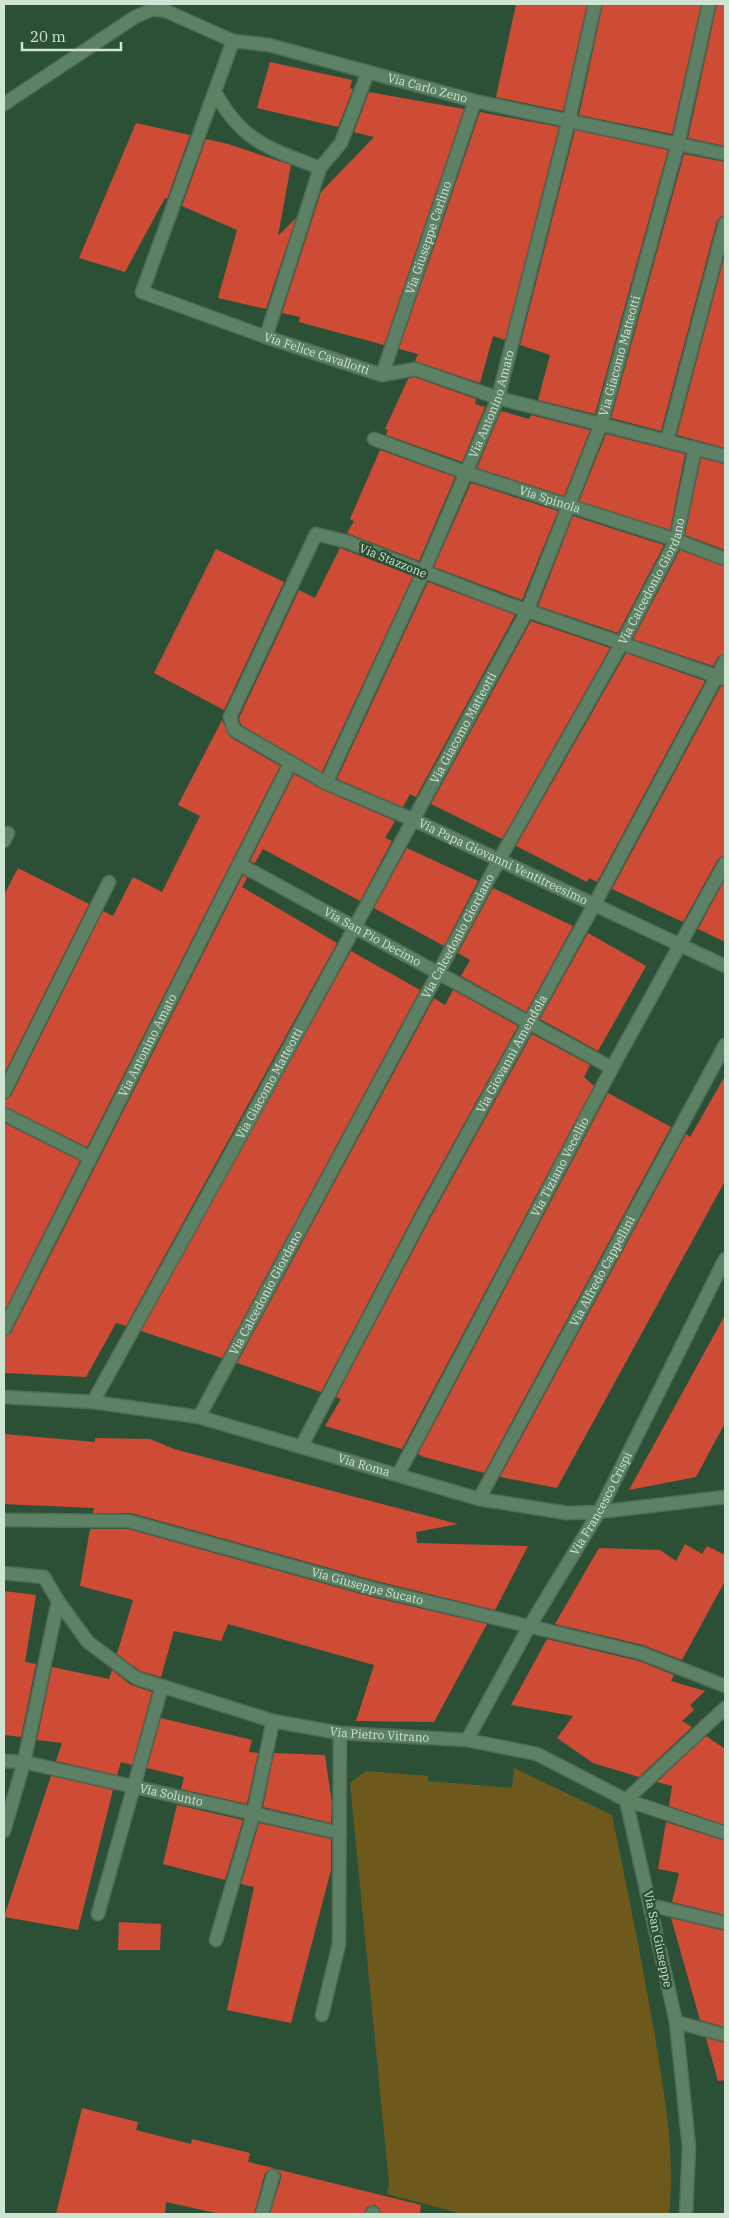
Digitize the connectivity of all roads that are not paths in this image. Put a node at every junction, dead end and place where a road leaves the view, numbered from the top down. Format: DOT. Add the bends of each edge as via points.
graph roads {
  1 [pos="595,4"];
  2 [pos="709,4"];
  3 [pos="152,6"];
  4 [pos="234,41"];
  5 [pos="368,72"];
  6 [pos="215,92"];
  7 [pos="475,101"];
  8 [pos="4,104"];
  9 [pos="568,120"];
  10 [pos="678,144"];
  11 [pos="725,154"];
  12 [pos="320,168"];
  13 [pos="725,223"];
  14 [pos="266,338"];
  15 [pos="382,375"];
  16 [pos="498,398"];
  17 [pos="601,424"];
  18 [pos="374,439"];
  19 [pos="667,441"];
  20 [pos="695,448"];
  21 [pos="725,456"];
  22 [pos="467,474"];
  23 [pos="568,508"];
  24 [pos="676,540"];
  25 [pos="725,559"];
  26 [pos="423,573"];
  27 [pos="527,611"];
  28 [pos="622,643"];
  29 [pos="725,661"];
  30 [pos="722,678"];
  31 [pos="286,760"];
  32 [pos="326,783"];
  33 [pos="414,820"];
  34 [pos="499,860"];
  35 [pos="725,863"];
  36 [pos="239,864"];
  37 [pos="109,882"];
  38 [pos="594,905"];
  39 [pos="355,928"];
  40 [pos="681,946"];
  41 [pos="725,966"];
  42 [pos="439,974"];
  43 [pos="529,1022"];
  44 [pos="725,1045"];
  45 [pos="612,1068"];
  46 [pos="4,1092"];
  47 [pos="4,1114"];
  48 [pos="89,1158"];
  49 [pos="725,1259"];
  50 [pos="4,1329"];
  51 [pos="4,1397"];
  52 [pos="92,1402"];
  53 [pos="199,1417"];
  54 [pos="302,1447"];
  55 [pos="398,1475"];
  56 [pos="723,1495"];
  57 [pos="479,1499"];
  58 [pos="599,1512"];
  59 [pos="4,1520"];
  60 [pos="4,1573"];
  61 [pos="58,1601"];
  62 [pos="529,1627"];
  63 [pos="162,1686"];
  64 [pos="725,1686"];
  65 [pos="723,1714"];
  66 [pos="273,1721"];
  67 [pos="340,1733"];
  68 [pos="467,1740"];
  69 [pos="4,1761"];
  70 [pos="24,1762"];
  71 [pos="135,1787"];
  72 [pos="626,1800"];
  73 [pos="253,1815"];
  74 [pos="4,1831"];
  75 [pos="340,1833"];
  76 [pos="725,1833"];
  77 [pos="650,1905"];
  78 [pos="98,1914"];
  79 [pos="725,1923"];
  80 [pos="216,1940"];
  81 [pos="322,2015"];
  82 [pos="676,2022"];
  83 [pos="725,2035"];
  84 [pos="273,2176"];
  85 [pos="262,2214"];
  86 [pos="686,2214"];
  1 -- 9 [label="street, Via Antonino Amato"];
  2 -- 10 [label="street, Via Giacomo Matteotti"];
  3 -- 4 [label="street, Via Carlo Zeno"];
  3 -- 8 [label="street, Via Carlo Zeno"];
  4 -- 5 [label="street, Via Carlo Zeno" via="269,45"];
  4 -- 6 [label="street"];
  5 -- 7 [label="street, Via Carlo Zeno"];
  5 -- 12 [label="street" via="341,143"];
  6 -- 12 [label="street" via="237,127 265,146"];
  6 -- 14 [label="street, Via Felice Cavallotti" via="142,292"];
  7 -- 9 [label="street, Via Carlo Zeno"];
  7 -- 15 [label="street, Via Giuseppe Carlino"];
  9 -- 10 [label="street, Via Carlo Zeno"];
  9 -- 16 [label="street, Via Antonino Amato"];
  10 -- 11 [label="street, Via Carlo Zeno"];
  10 -- 17 [label="street, Via Giacomo Matteotti"];
  12 -- 14 [label="street"];
  13 -- 19 [label="street"];
  14 -- 15 [label="street, Via Felice Cavallotti"];
  15 -- 16 [label="street, Via Felice Cavallotti" via="415,369"];
  16 -- 17 [label="street, Via Felice Cavallotti"];
  16 -- 22 [label="street, Via Antonino Amato"];
  17 -- 19 [label="street, Via Felice Cavallotti"];
  17 -- 23 [label="street, Via Giacomo Matteotti"];
  18 -- 22 [label="street, Via Spinola"];
  19 -- 20 [label="street, Via Felice Cavallotti"];
  20 -- 21 [label="street, Via Felice Cavallotti"];
  20 -- 24 [label="street, Via Calcedonio Giordano"];
  22 -- 23 [label="street, Via Spinola"];
  22 -- 26 [label="street, Via Antonino Amato"];
  23 -- 24 [label="street, Via Spinola"];
  23 -- 27 [label="street, Via Giacomo Matteotti"];
  24 -- 25 [label="street, Via Spinola"];
  24 -- 28 [label="street, Via Calcedonio Giordano"];
  26 -- 27 [label="street, Via Stazzone"];
  26 -- 31 [label="street, Via Stazzone" via="348,542 316,534 230,718 234,730"];
  26 -- 32 [label="street, Via Antonino Amato"];
  27 -- 28 [label="street, Via Stazzone"];
  27 -- 33 [label="street, Via Giacomo Matteotti"];
  28 -- 30 [label="street, Via Stazzone"];
  28 -- 34 [label="street, Via Calcedonio Giordano"];
  29 -- 30 [label="street, Via Giovanni Amendola"];
  30 -- 38 [label="street, Via Giovanni Amendola"];
  31 -- 32 [label="street, Via Papa Giovanni Ventitreesimo"];
  31 -- 36 [label="street, Via Antonino Amato"];
  32 -- 33 [label="street, Via Papa Giovanni Ventitreesimo"];
  33 -- 34 [label="street, Via Papa Giovanni Ventitreesimo"];
  33 -- 39 [label="street, Via Giacomo Matteotti"];
  34 -- 38 [label="street, Via Papa Giovanni Ventitreesimo"];
  34 -- 42 [label="street, Via Calcedonio Giordano"];
  35 -- 40 [label="street, Via Tiziano Vecellio"];
  36 -- 39 [label="street, Via San Pio Decimo"];
  36 -- 48 [label="street, Via Antonino Amato"];
  37 -- 46 [label="street"];
  38 -- 40 [label="street, Via Papa Giovanni Ventitreesimo"];
  38 -- 43 [label="street, Via Giovanni Amendola"];
  39 -- 42 [label="street, Via San Pio Decimo"];
  39 -- 52 [label="street, Via Giacomo Matteotti"];
  40 -- 41 [label="street, Via Papa Giovanni Ventitreesimo"];
  40 -- 45 [label="street, Via Tiziano Vecellio"];
  42 -- 43 [label="street, Via San Pio Decimo"];
  42 -- 53 [label="street, Via Calcedonio Giordano"];
  43 -- 45 [label="street, Via San Pio Decimo"];
  43 -- 54 [label="street, Via Giovanni Amendola" via="425,1211"];
  44 -- 57 [label="street, Via Alfredo Cappellini"];
  45 -- 55 [label="street, Via Tiziano Vecellio"];
  47 -- 48 [label="street"];
  48 -- 50 [label="street, Via Antonino Amato"];
  49 -- 58 [label="street, Via Francesco Crispi"];
  51 -- 52 [label="street, Via Roma"];
  52 -- 53 [label="street, Via Roma"];
  53 -- 54 [label="street, Via Roma"];
  54 -- 55 [label="street, Via Roma"];
  55 -- 57 [label="street, Via Roma"];
  56 -- 58 [label="street, Via Roma"];
  57 -- 58 [label="street, Via Roma" via="567,1513"];
  58 -- 62 [label="street, Via Francesco Crispi"];
  59 -- 62 [label="street, Via Giuseppe Sucato" via="129,1522 374,1589"];
  60 -- 61 [label="street, Via Pietro Vitrano" via="44,1578"];
  61 -- 63 [label="street, Via Pietro Vitrano" via="88,1642 136,1678"];
  61 -- 70 [label="street"];
  62 -- 64 [label="street, Via Giuseppe Sucato" via="640,1653"];
  62 -- 68 [label="street, Via Francesco Crispi"];
  63 -- 66 [label="street, Via Pietro Vitrano"];
  63 -- 71 [label="street"];
  65 -- 72 [label="street"];
  66 -- 67 [label="street, Via Pietro Vitrano"];
  66 -- 73 [label="street"];
  67 -- 68 [label="street, Via Pietro Vitrano"];
  67 -- 75 [label="street"];
  68 -- 72 [label="street, Via Pietro Vitrano" via="537,1754"];
  69 -- 70 [label="street, Via Solunto"];
  70 -- 71 [label="street, Via Solunto"];
  70 -- 74 [label="street"];
  71 -- 73 [label="street, Via Solunto"];
  71 -- 78 [label="street"];
  72 -- 76 [label="street, Via Pietro Vitrano"];
  72 -- 77 [label="street, Via San Giuseppe"];
  73 -- 75 [label="street, Via Solunto"];
  73 -- 80 [label="street"];
  75 -- 81 [label="street" via="339,1944"];
  77 -- 79 [label="street"];
  77 -- 82 [label="street, Via San Giuseppe"];
  82 -- 83 [label="street"];
  82 -- 86 [label="street, Via San Giuseppe" via="689,2147"];
  84 -- 85 [label="street"];
}
